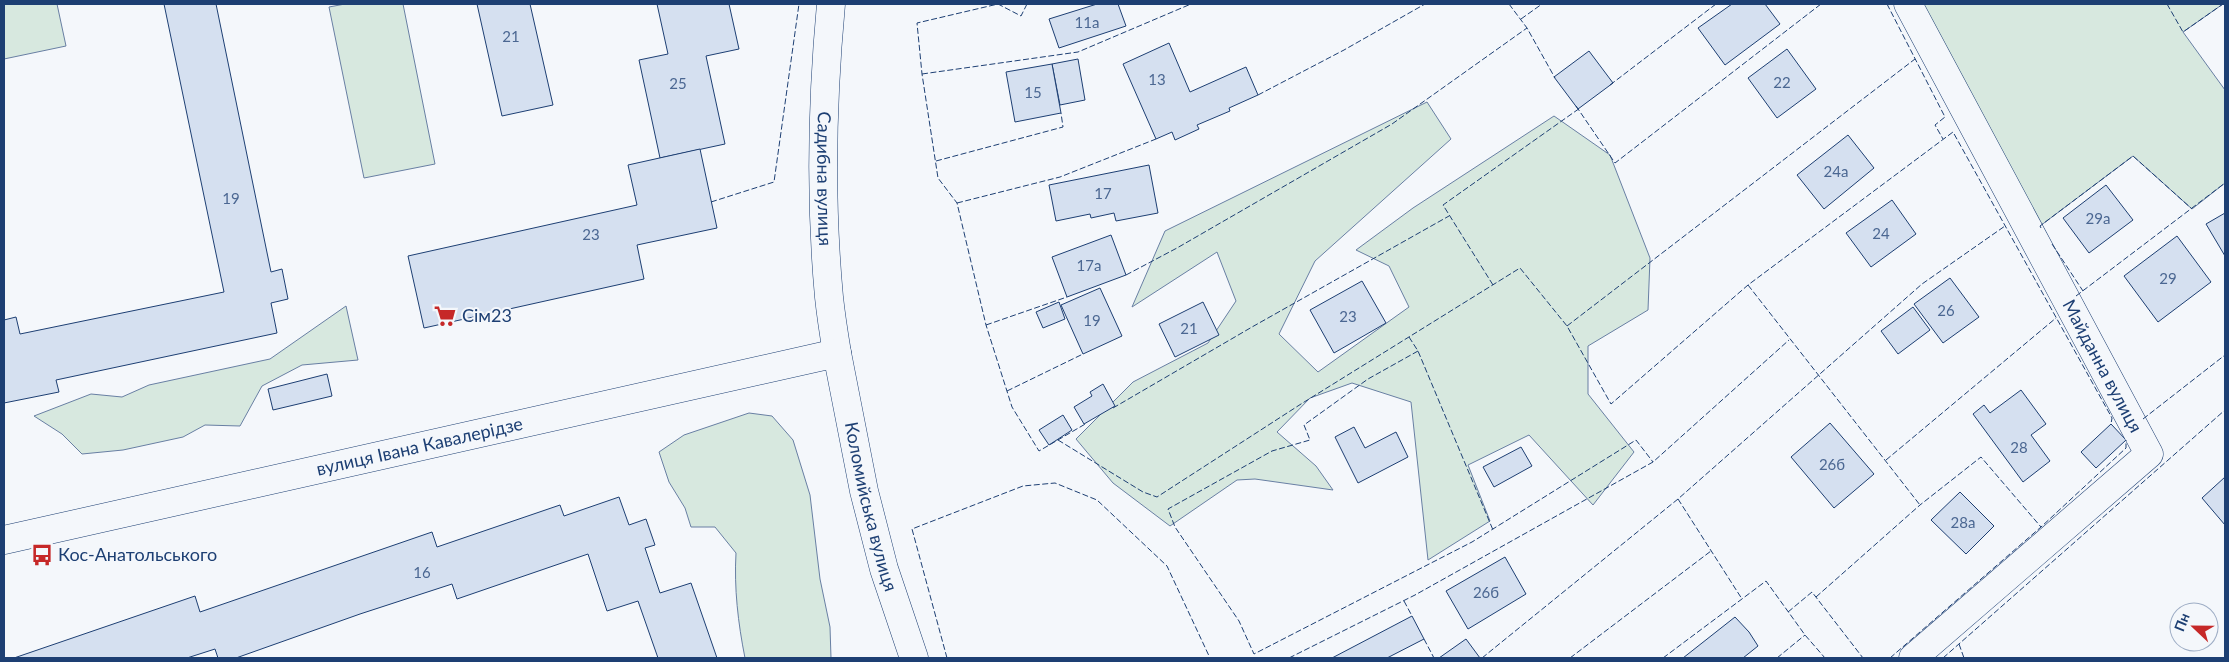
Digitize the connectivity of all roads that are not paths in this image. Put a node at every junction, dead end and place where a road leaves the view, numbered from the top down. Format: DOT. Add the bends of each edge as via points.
graph roads {
  1 [pos="831,4"];
  2 [pos="1908,4"];
  3 [pos="837,353"];
  4 [pos="4,540"];
  5 [pos="914,658"];
  6 [pos="1912,658"];
  1 -- 3 [label="street, Садибна вулиця" via="826,59 823,196 829,298"];
  2 -- 6 [label="street, Майданна вулиця" via="2149,454"];
  3 -- 4 [label="street, вулиця Івана Кавалерідзе"];
  3 -- 5 [label="street, Коломийська вулиця" via="864,491 884,569"];
}
